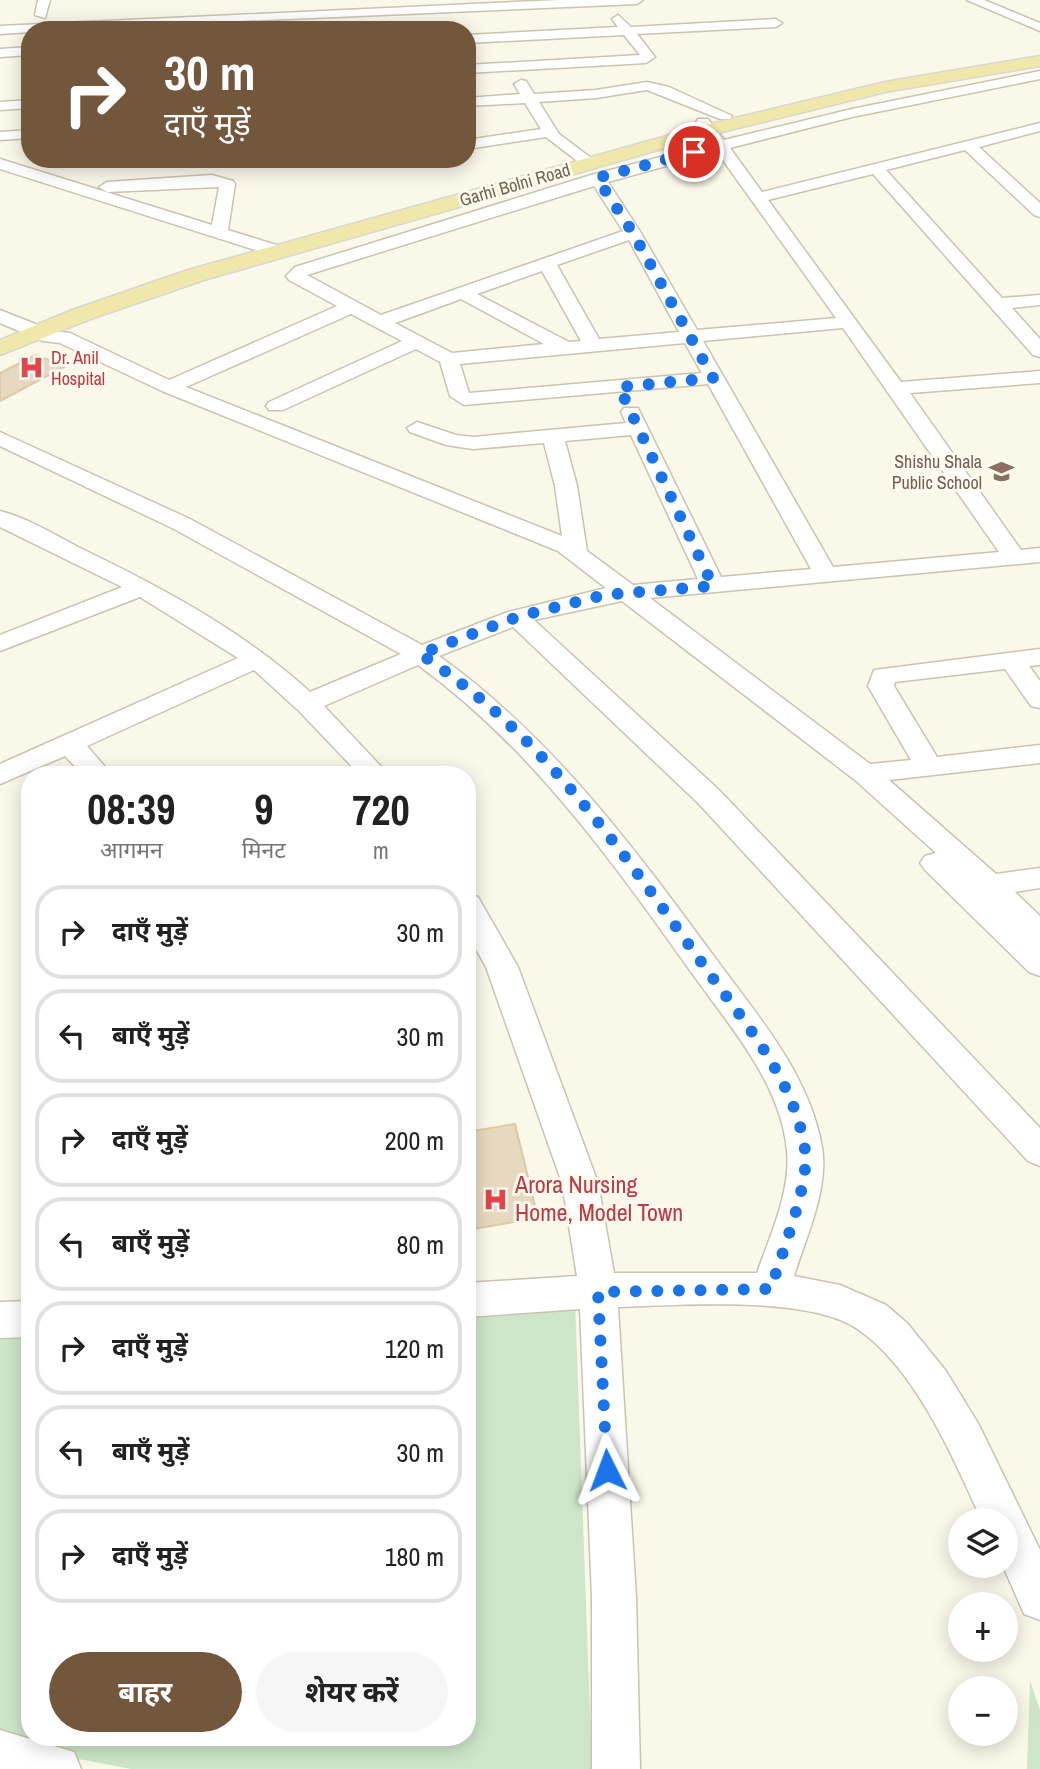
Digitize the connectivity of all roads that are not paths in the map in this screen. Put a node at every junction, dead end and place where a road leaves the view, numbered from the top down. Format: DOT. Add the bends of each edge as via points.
graph roads {
  1 [pos="44,0"];
  2 [pos="637,0"];
  3 [pos="973,0"];
  4 [pos="604,1"];
  5 [pos="482,4"];
  6 [pos="41,15"];
  7 [pos="0,17"];
  8 [pos="209,21"];
  9 [pos="316,21"];
  10 [pos="776,23"];
  11 [pos="1040,27"];
  12 [pos="21,29"];
  13 [pos="0,30"];
  14 [pos="627,31"];
  15 [pos="500,38"];
  16 [pos="476,39"];
  17 [pos="21,51"];
  18 [pos="0,52"];
  19 [pos="1040,53"];
  20 [pos="1040,61"];
  21 [pos="512,66"];
  22 [pos="476,68"];
  23 [pos="1040,75"];
  24 [pos="1015,79"];
  25 [pos="1032,92"];
  26 [pos="529,99"];
  27 [pos="476,102"];
  28 [pos="21,105"];
  29 [pos="0,106"];
  30 [pos="725,116"];
  31 [pos="1040,127"];
  32 [pos="549,132"];
  33 [pos="710,132"];
  34 [pos="21,135"];
  35 [pos="0,136"];
  36 [pos="476,144"];
  37 [pos="968,145"];
  38 [pos="21,162"];
  39 [pos="0,165"];
  40 [pos="589,166"];
  41 [pos="875,167"];
  42 [pos="1040,184"];
  43 [pos="107,186"];
  44 [pos="1013,186"];
  45 [pos="757,198"];
  46 [pos="1040,212"];
  47 [pos="219,233"];
  48 [pos="633,233"];
  49 [pos="271,248"];
  50 [pos="547,263"];
  51 [pos="462,293"];
  52 [pos="1040,300"];
  53 [pos="996,304"];
  54 [pos="351,307"];
  55 [pos="0,316"];
  56 [pos="379,322"];
  57 [pos="848,322"];
  58 [pos="40,332"];
  59 [pos="0,338"];
  60 [pos="691,339"];
  61 [pos="417,341"];
  62 [pos="594,347"];
  63 [pos="0,348"];
  64 [pos="566,349"];
  65 [pos="1040,351"];
  66 [pos="449,359"];
  67 [pos="1040,377"];
  68 [pos="713,378"];
  69 [pos="169,387"];
  70 [pos="619,387"];
  71 [pos="896,388"];
  72 [pos="276,406"];
  73 [pos="417,428"];
  74 [pos="639,428"];
  75 [pos="554,436"];
  76 [pos="0,438"];
  77 [pos="0,518"];
  78 [pos="576,553"];
  79 [pos="1040,555"];
  80 [pos="1013,557"];
  81 [pos="827,575"];
  82 [pos="713,586"];
  83 [pos="141,589"];
  84 [pos="616,594"];
  85 [pos="517,617"];
  86 [pos="0,643"];
  87 [pos="420,654"];
  88 [pos="1040,657"];
  89 [pos="257,660"];
  90 [pos="1012,660"];
  91 [pos="1040,700"];
  92 [pos="305,704"];
  93 [pos="70,745"];
  94 [pos="1040,754"];
  95 [pos="90,766"];
  96 [pos="366,766"];
  97 [pos="929,767"];
  98 [pos="864,774"];
  99 [pos="0,775"];
  100 [pos="1040,878"];
  101 [pos="990,885"];
  102 [pos="476,921"];
  103 [pos="1040,935"];
  104 [pos="1040,964"];
  105 [pos="1040,1151"];
  106 [pos="771,1289"];
  107 [pos="598,1292"];
  108 [pos="476,1299"];
  109 [pos="21,1319"];
  110 [pos="0,1320"];
  111 [pos="998,1508"];
  112 [pos="1018,1551"];
  113 [pos="1040,1598"];
  114 [pos="0,1754"];
  115 [pos="57,1769"];
  116 [pos="616,1769"];
  1 -- 6 [label="street"];
  2 -- 4 [label="street"];
  3 -- 11 [label="street"];
  4 -- 5 [label="street"];
  4 -- 14 [label="street"];
  5 -- 9 [label="street"];
  5 -- 15 [label="street"];
  6 -- 7 [label="street"];
  6 -- 8 [label="street" via="211,7"];
  10 -- 14 [label="street"];
  12 -- 13 [label="street"];
  14 -- 15 [label="street"];
  14 -- 21 [label="street" via="646,59"];
  15 -- 16 [label="street"];
  15 -- 21 [label="street"];
  17 -- 18 [label="street"];
  19 -- 30 [label="main road, Garhi Bolni Road" via="818,93"];
  20 -- 33 [label="main road, Garhi Bolni Road" via="872,90"];
  21 -- 22 [label="street"];
  21 -- 26 [label="street"];
  23 -- 24 [label="street"];
  24 -- 25 [label="street"];
  24 -- 33 [label="street"];
  26 -- 27 [label="street"];
  26 -- 30 [label="street" via="647,86"];
  26 -- 32 [label="street"];
  28 -- 29 [label="street"];
  30 -- 33 [label="main road, Garhi Bolni Road"];
  31 -- 37 [label="street"];
  32 -- 36 [label="street"];
  32 -- 40 [label="street"];
  33 -- 40 [label="main road, Garhi Bolni Road"];
  33 -- 45 [label="street"];
  34 -- 35 [label="street"];
  37 -- 41 [label="street"];
  37 -- 44 [label="street"];
  38 -- 39 [label="street"];
  39 -- 43 [label="street"];
  40 -- 48 [label="street"];
  40 -- 49 [label="main road, Garhi Bolni Road"];
  40 -- 54 [label="street" via="295,276"];
  41 -- 45 [label="street"];
  41 -- 53 [label="street"];
  42 -- 44 [label="street"];
  43 -- 47 [label="street"];
  43 -- 47 [label="street" via="224,182"];
  44 -- 46 [label="street"];
  45 -- 57 [label="street"];
  47 -- 49 [label="street"];
  48 -- 50 [label="street"];
  48 -- 60 [label="street"];
  49 -- 58 [label="main road, Garhi Bolni Road"];
  50 -- 51 [label="street"];
  50 -- 62 [label="street"];
  51 -- 56 [label="street"];
  51 -- 64 [label="street"];
  52 -- 53 [label="street"];
  53 -- 65 [label="street"];
  54 -- 56 [label="street"];
  54 -- 69 [label="street"];
  55 -- 58 [label="street"];
  56 -- 61 [label="street"];
  57 -- 60 [label="street"];
  57 -- 71 [label="street"];
  58 -- 59 [label="main road, Garhi Bolni Road"];
  58 -- 63 [label="main road, Garhi Bolni Road"];
  58 -- 69 [label="street" via="63,337"];
  58 -- 84 [label="street" via="47,345 528,547"];
  60 -- 62 [label="street"];
  60 -- 68 [label="street"];
  61 -- 66 [label="street"];
  61 -- 72 [label="street"];
  62 -- 64 [label="street"];
  64 -- 66 [label="street"];
  66 -- 70 [label="street" via="460,396 470,400"];
  67 -- 71 [label="street"];
  68 -- 70 [label="street"];
  68 -- 81 [label="street"];
  69 -- 78 [label="street"];
  70 -- 74 [label="street"];
  71 -- 80 [label="street"];
  73 -- 75 [label="street" via="462,443"];
  74 -- 75 [label="street"];
  74 -- 82 [label="street"];
  75 -- 78 [label="street"];
  76 -- 87 [label="street" via="182,524"];
  77 -- 83 [label="street"];
  78 -- 84 [label="street"];
  79 -- 80 [label="street"];
  80 -- 81 [label="street"];
  81 -- 82 [label="street"];
  82 -- 84 [label="street"];
  83 -- 86 [label="street"];
  83 -- 89 [label="street"];
  84 -- 85 [label="street"];
  84 -- 98 [label="street"];
  84 -- 104 [label="street" via="842,779"];
  85 -- 87 [label="street"];
  85 -- 105 [label="street" via="709,797"];
  87 -- 92 [label="street"];
  87 -- 106 [label="street" via="485,703 545,757 618,846 788,1091 806,1154 801,1189"];
  88 -- 90 [label="street"];
  89 -- 92 [label="street"];
  89 -- 93 [label="street"];
  90 -- 91 [label="street"];
  90 -- 97 [label="street" via="883,676 881,686"];
  92 -- 96 [label="street"];
  93 -- 95 [label="street"];
  93 -- 99 [label="street"];
  94 -- 97 [label="street"];
  97 -- 98 [label="street"];
  98 -- 101 [label="street"];
  100 -- 101 [label="street"];
  101 -- 103 [label="street"];
  102 -- 107 [label="street" via="502,967 562,1127 580,1183"];
  106 -- 107 [label="street"];
  106 -- 111 [label="street" via="840,1302 870,1316 902,1346 971,1450"];
  107 -- 108 [label="street"];
  107 -- 116 [label="street" via="614,1597"];
  109 -- 110 [label="street"];
  112 -- 113 [label="street"];
  114 -- 115 [label="street"];
}
